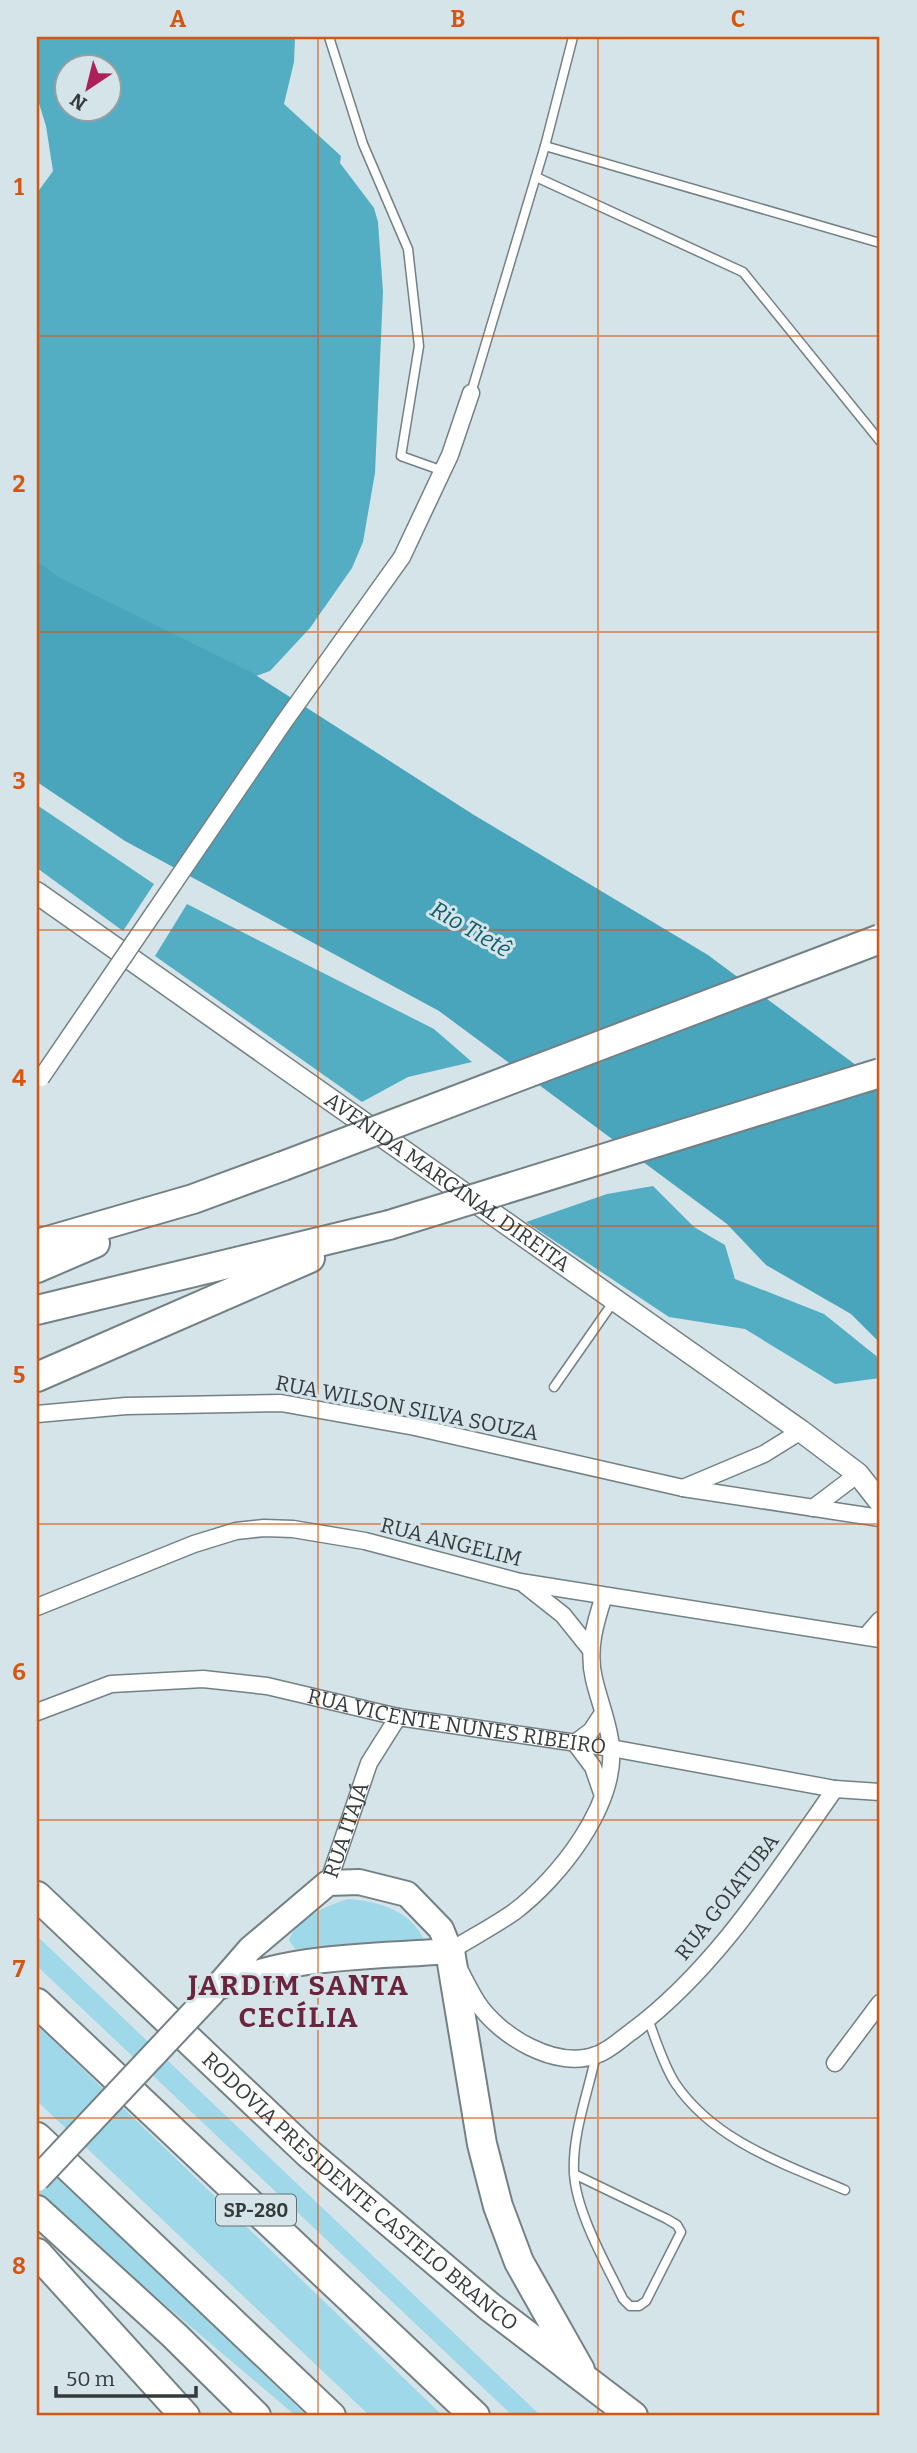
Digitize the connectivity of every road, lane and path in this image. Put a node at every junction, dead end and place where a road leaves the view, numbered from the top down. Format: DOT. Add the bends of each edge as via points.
graph roads {
  1 [pos="329,37"];
  2 [pos="573,37"];
  3 [pos="545,146"];
  4 [pos="536,177"];
  5 [pos="880,243"];
  6 [pos="471,393"];
  7 [pos="880,441"];
  8 [pos="443,471"];
  9 [pos="37,893"];
  10 [pos="880,939"];
  11 [pos="880,1073"];
  12 [pos="39,1082"];
  13 [pos="206,1195"];
  14 [pos="377,1229"];
  15 [pos="37,1244"];
  16 [pos="37,1268"];
  17 [pos="614,1301"];
  18 [pos="37,1310"];
  19 [pos="37,1377"];
  20 [pos="554,1387"];
  21 [pos="37,1414"];
  22 [pos="801,1432"];
  23 [pos="858,1474"];
  24 [pos="880,1476"];
  25 [pos="683,1488"];
  26 [pos="880,1502"];
  27 [pos="813,1508"];
  28 [pos="880,1518"];
  29 [pos="520,1582"];
  30 [pos="604,1596"];
  31 [pos="37,1607"];
  32 [pos="880,1620"];
  33 [pos="874,1637"];
  34 [pos="591,1650"];
  35 [pos="37,1712"];
  36 [pos="603,1713"];
  37 [pos="398,1717"];
  38 [pos="575,1743"];
  39 [pos="611,1748"];
  40 [pos="835,1789"];
  41 [pos="880,1792"];
  42 [pos="603,1796"];
  43 [pos="328,1883"];
  44 [pos="37,1896"];
  45 [pos="270,1930"];
  46 [pos="450,1951"];
  47 [pos="290,1964"];
  48 [pos="215,1991"];
  49 [pos="37,2003"];
  50 [pos="880,2003"];
  51 [pos="649,2019"];
  52 [pos="596,2055"];
  53 [pos="835,2063"];
  54 [pos="37,2137"];
  55 [pos="574,2174"];
  56 [pos="37,2179"];
  57 [pos="845,2190"];
  58 [pos="37,2210"];
  59 [pos="37,2253"];
  60 [pos="175,2336"];
  61 [pos="586,2382"];
  62 [pos="185,2416"];
  63 [pos="256,2416"];
  64 [pos="272,2416"];
  65 [pos="331,2416"];
  66 [pos="475,2416"];
  67 [pos="633,2416"];
  1 -- 8 [label="lane" via="363,144 408,249 419,346 401,456"];
  2 -- 3 [label="lane"];
  3 -- 4 [label="lane"];
  3 -- 5 [label="lane"];
  4 -- 6 [label="lane"];
  4 -- 7 [label="lane" via="743,272"];
  6 -- 8 [label="street"];
  8 -- 12 [label="street, bridge" via="402,557"];
  9 -- 17 [label="main road, AVENIDA MARGINAL DIREITA"];
  10 -- 13 [label="highway, bridge"];
  11 -- 14 [label="highway, bridge"];
  13 -- 15 [label="highway"];
  13 -- 16 [label="highway"];
  14 -- 18 [label="highway"];
  14 -- 19 [label="highway"];
  17 -- 20 [label="lane"];
  17 -- 22 [label="main road, AVENIDA MARGINAL DIREITA"];
  21 -- 25 [label="street, RUA WILSON SILVA SOUZA" via="125,1406 281,1403 440,1432"];
  22 -- 23 [label="main road, AVENIDA MARGINAL DIREITA"];
  22 -- 25 [label="street" via="764,1454"];
  23 -- 24 [label="main road"];
  23 -- 26 [label="main road, AVENIDA MARGINAL DIREITA"];
  23 -- 27 [label="street"];
  25 -- 27 [label="street, RUA WILSON SILVA SOUZA"];
  27 -- 28 [label="street, RUA WILSON SILVA SOUZA"];
  29 -- 30 [label="street, RUA ANGELIM"];
  29 -- 31 [label="street, RUA ANGELIM" via="365,1541 264,1528 194,1544"];
  29 -- 34 [label="street" via="563,1615"];
  30 -- 33 [label="street, RUA ANGELIM"];
  30 -- 34 [label="street"];
  32 -- 33 [label="street, RUA ANGELIM"];
  34 -- 36 [label="street"];
  35 -- 37 [label="street, RUA VICENTE NUNES RIBEIRO" via="111,1684 203,1679 267,1686"];
  36 -- 38 [label="street" via="591,1731"];
  36 -- 39 [label="street"];
  37 -- 38 [label="street, RUA VICENTE NUNES RIBEIRO"];
  37 -- 43 [label="street, RUA ITAJÁ" via="369,1763"];
  38 -- 39 [label="street, RUA VICENTE NUNES RIBEIRO"];
  38 -- 42 [label="street" via="593,1767"];
  39 -- 40 [label="street, RUA VICENTE NUNES RIBEIRO"];
  39 -- 42 [label="street"];
  40 -- 41 [label="street, RUA VICENTE NUNES RIBEIRO"];
  40 -- 51 [label="street, RUA GOIATUBA" via="721,1944"];
  42 -- 46 [label="street" via="588,1829 550,1879 514,1912"];
  43 -- 45 [label="main road, RUA ITAJÁ"];
  43 -- 46 [label="main road" via="359,1882 407,1894 441,1929"];
  44 -- 61 [label="highway, RODOVIA PRESIDENTE CASTELO BRANCO" via="308,2153"];
  45 -- 47 [label="main road"];
  45 -- 48 [label="main road, RUA ITAJÁ"];
  46 -- 47 [label="main road"];
  46 -- 52 [label="street" via="478,2003 496,2024 548,2054 573,2059"];
  46 -- 61 [label="highway" via="482,2144 498,2206 520,2262"];
  47 -- 48 [label="main road" via="240,1977"];
  48 -- 56 [label="main road, RUA ITAJÁ, bridge"];
  49 -- 66 [label="highway, SP-280"];
  50 -- 53 [label="street"];
  51 -- 52 [label="street, RUA GOIATUBA"];
  51 -- 57 [label="lane" via="674,2082 695,2109 763,2155"];
  52 -- 55 [label="lane" via="576,2141"];
  54 -- 65 [label="highway"];
  55 -- 55 [label="lane" via="593,2237 622,2299 639,2306 646,2301 681,2232 667,2219"];
  58 -- 60 [label="highway"];
  59 -- 62 [label="highway"];
  60 -- 63 [label="highway"];
  60 -- 64 [label="highway"];
  61 -- 67 [label="highway, RODOVIA PRESIDENTE CASTELO BRANCO"];
}
